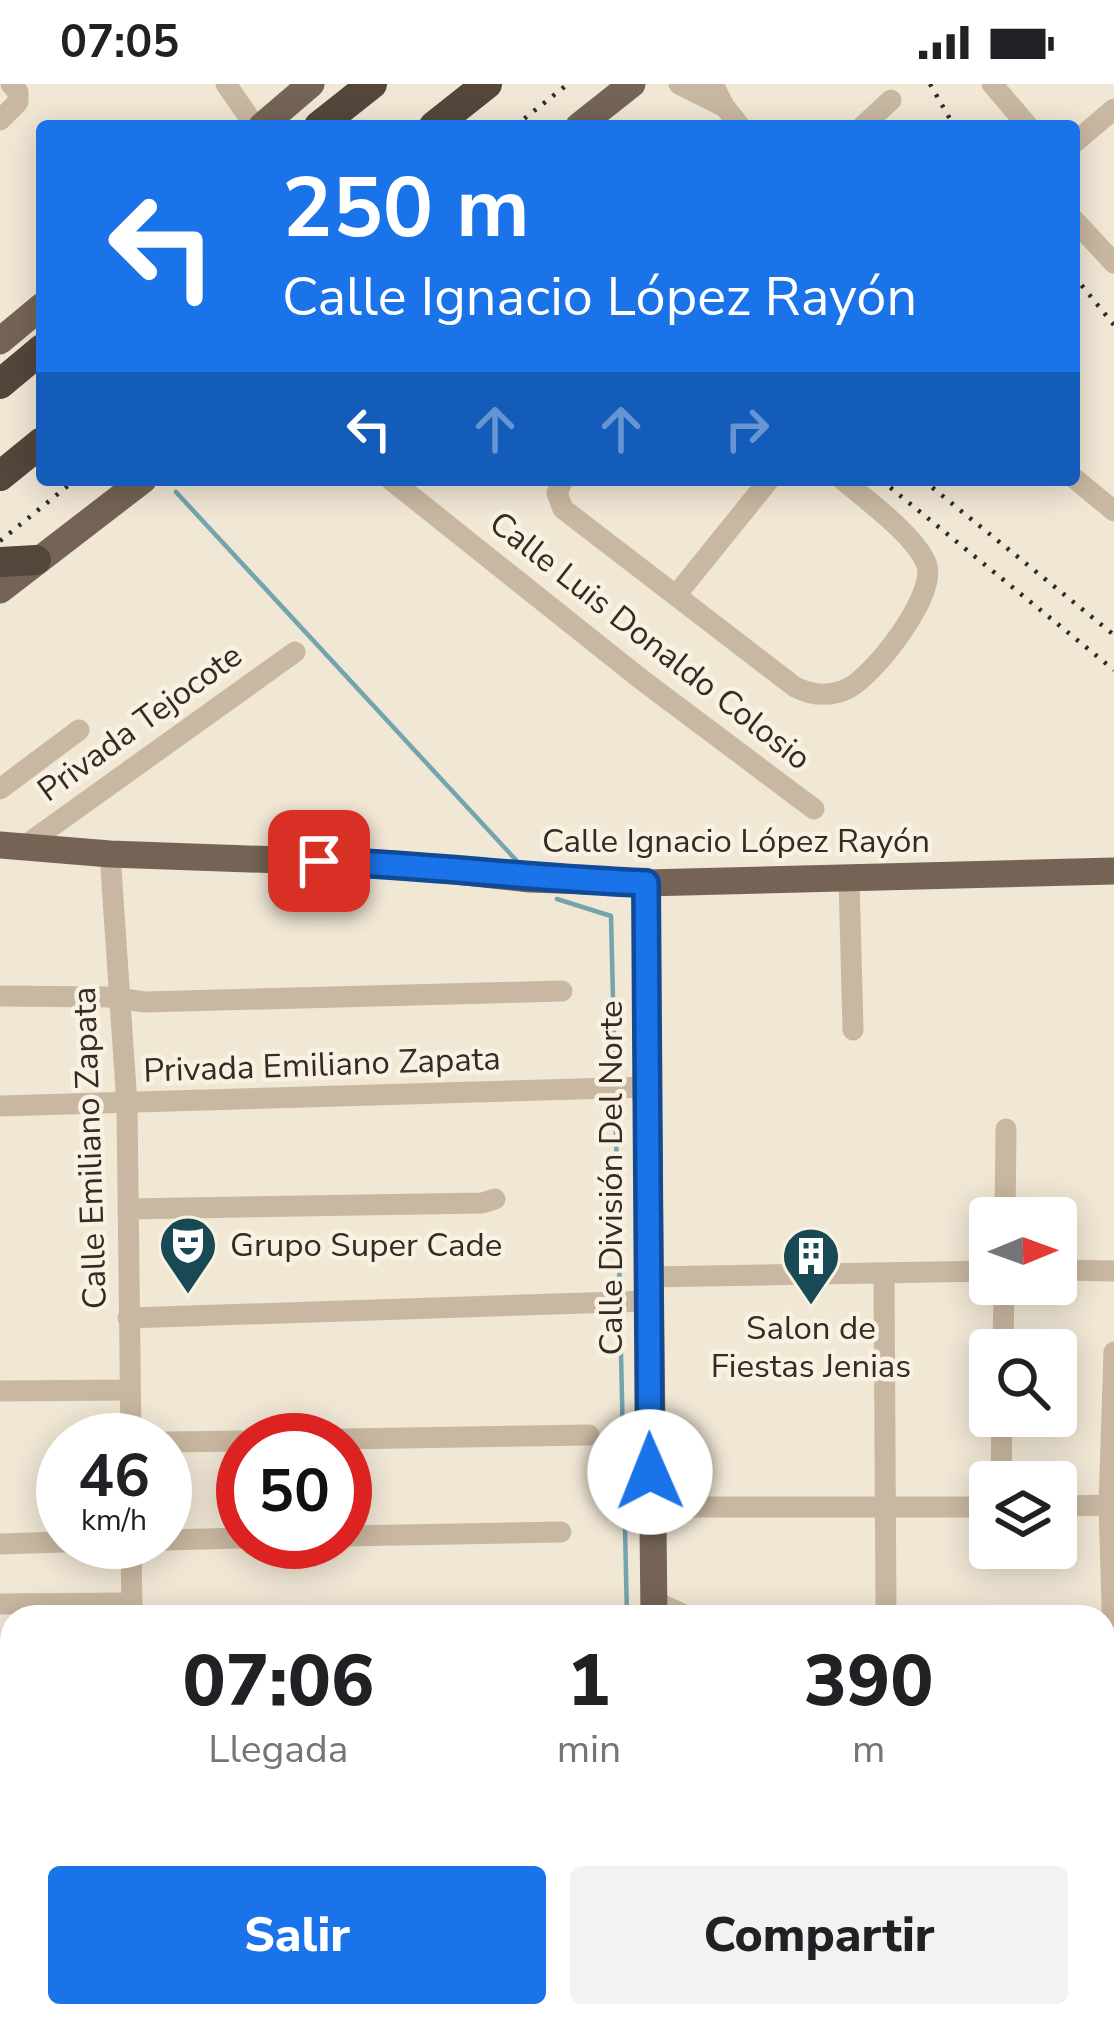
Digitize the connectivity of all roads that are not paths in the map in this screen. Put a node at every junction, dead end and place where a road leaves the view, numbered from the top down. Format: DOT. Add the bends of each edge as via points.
graph roads {
  1 [pos="11,84"];
  2 [pos="311,84"];
  3 [pos="371,84"];
  4 [pos="487,84"];
  5 [pos="632,84"];
  6 [pos="679,84"];
  7 [pos="992,84"];
  8 [pos="238,88"];
  9 [pos="719,93"];
  10 [pos="892,100"];
  11 [pos="1114,110"];
  12 [pos="0,120"];
  13 [pos="256,120"];
  14 [pos="266,120"];
  15 [pos="326,120"];
  16 [pos="442,120"];
  17 [pos="587,120"];
  18 [pos="736,120"];
  19 [pos="869,120"];
  20 [pos="1023,120"];
  21 [pos="1080,138"];
  22 [pos="1080,226"];
  23 [pos="1114,262"];
  24 [pos="36,311"];
  25 [pos="0,341"];
  26 [pos="36,354"];
  27 [pos="0,384"];
  28 [pos="36,447"];
  29 [pos="0,476"];
  30 [pos="1080,483"];
  31 [pos="135,486"];
  32 [pos="399,486"];
  33 [pos="560,486"];
  34 [pos="764,486"];
  35 [pos="850,486"];
  36 [pos="1114,511"];
  37 [pos="36,560"];
  38 [pos="0,562"];
  39 [pos="0,590"];
  40 [pos="677,594"];
  41 [pos="295,652"];
  42 [pos="79,730"];
  43 [pos="0,789"];
  44 [pos="814,808"];
  45 [pos="12,846"];
  46 [pos="110,854"];
  47 [pos="1114,871"];
  48 [pos="849,879"];
  49 [pos="646,883"];
  50 [pos="562,991"];
  51 [pos="0,996"];
  52 [pos="121,999"];
  53 [pos="853,1030"];
  54 [pos="628,1088"];
  55 [pos="127,1105"];
  56 [pos="0,1106"];
  57 [pos="1006,1129"];
  58 [pos="1005,1197"];
  59 [pos="496,1199"];
  60 [pos="128,1209"];
  61 [pos="1077,1270"];
  62 [pos="1114,1271"];
  63 [pos="969,1272"];
  64 [pos="884,1274"];
  65 [pos="637,1295"];
  66 [pos="128,1318"];
  67 [pos="1114,1352"];
  68 [pos="129,1390"];
  69 [pos="0,1391"];
  70 [pos="130,1413"];
  71 [pos="589,1435"];
  72 [pos="372,1439"];
  73 [pos="1111,1504"];
  74 [pos="1077,1505"];
  75 [pos="651,1507"];
  76 [pos="969,1507"];
  77 [pos="887,1508"];
  78 [pos="561,1532"];
  79 [pos="372,1536"];
  80 [pos="36,1543"];
  81 [pos="0,1544"];
  82 [pos="131,1569"];
  83 [pos="132,1605"];
  84 [pos="654,1605"];
  85 [pos="886,1605"];
  86 [pos="1113,1605"];
  1 -- 12 [label="street" via="19,99"];
  2 -- 14 [label="main road"];
  3 -- 15 [label="highway"];
  4 -- 16 [label="highway"];
  5 -- 17 [label="main road"];
  6 -- 9 [label="street"];
  7 -- 20 [label="street"];
  8 -- 13 [label="street"];
  9 -- 18 [label="street"];
  10 -- 19 [label="street"];
  11 -- 21 [label="street"];
  22 -- 23 [label="street"];
  24 -- 25 [label="main road"];
  26 -- 27 [label="highway"];
  28 -- 29 [label="highway"];
  30 -- 36 [label="street"];
  31 -- 37 [label="main road"];
  32 -- 44 [label="street, Calle Luis Donaldo Colosio"];
  33 -- 40 [label="street" via="563,508"];
  34 -- 40 [label="street"];
  35 -- 40 [label="street" via="914,544 928,577 917,608 848,688 816,695 795,687"];
  37 -- 38 [label="highway"];
  37 -- 39 [label="main road"];
  41 -- 45 [label="street, Privada Tejocote"];
  42 -- 43 [label="street"];
  45 -- 46 [label="main road, Calle Ignacio López Rayón"];
  46 -- 49 [label="main road, Calle Ignacio López Rayón"];
  46 -- 52 [label="street, Calle Emiliano Zapata"];
  47 -- 48 [label="main road, Calle Ignacio López Rayón"];
  48 -- 49 [label="main road, Calle Ignacio López Rayón"];
  48 -- 53 [label="street"];
  49 -- 54 [label="main road, Calle División Del Norte"];
  50 -- 52 [label="street, Privada Emiliano Zapata"];
  51 -- 52 [label="street, Privada Emiliano Zapata"];
  52 -- 55 [label="street, Calle Emiliano Zapata"];
  54 -- 55 [label="street, Privada Emiliano Zapata"];
  54 -- 65 [label="main road, Calle División Del Norte"];
  55 -- 56 [label="street, Privada Emiliano Zapata"];
  55 -- 60 [label="street, Calle Emiliano Zapata"];
  57 -- 58 [label="street"];
  59 -- 60 [label="street"];
  60 -- 66 [label="street, Calle Emiliano Zapata"];
  61 -- 62 [label="street"];
  63 -- 64 [label="street"];
  64 -- 65 [label="street"];
  64 -- 77 [label="street"];
  65 -- 66 [label="street"];
  65 -- 75 [label="main road, Calle División Del Norte"];
  66 -- 68 [label="street, Calle Emiliano Zapata"];
  67 -- 73 [label="street"];
  68 -- 69 [label="street"];
  68 -- 70 [label="street, Calle Emiliano Zapata"];
  71 -- 72 [label="street"];
  73 -- 74 [label="street"];
  73 -- 86 [label="street"];
  75 -- 77 [label="street"];
  75 -- 84 [label="main road, Calle División Del Norte"];
  76 -- 77 [label="street"];
  77 -- 85 [label="street"];
  78 -- 79 [label="street"];
  80 -- 81 [label="street"];
  82 -- 83 [label="street"];
}
